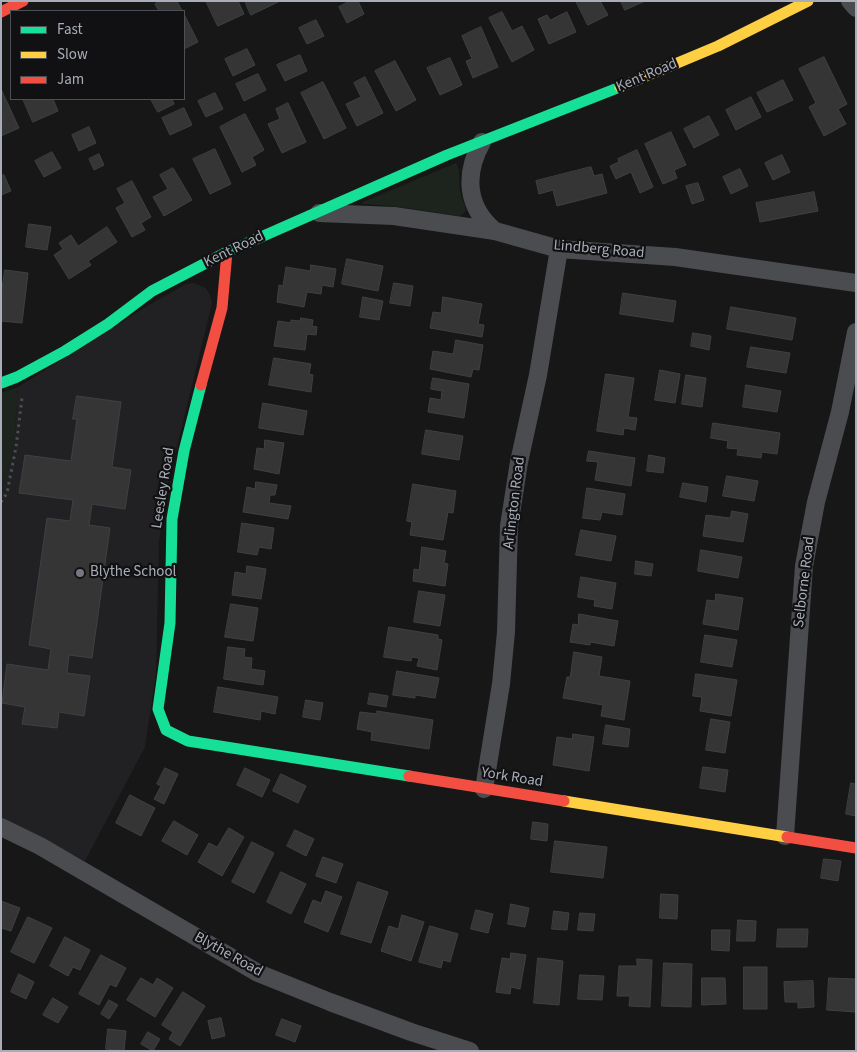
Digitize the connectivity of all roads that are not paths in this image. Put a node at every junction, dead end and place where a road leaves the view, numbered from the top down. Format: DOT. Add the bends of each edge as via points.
graph roads {
  1 [pos="23,1"];
  2 [pos="808,1"];
  3 [pos="850,1"];
  4 [pos="856,8"];
  5 [pos="1,12"];
  6 [pos="482,142"];
  7 [pos="314,212"];
  8 [pos="495,231"];
  9 [pos="559,249"];
  10 [pos="227,252"];
  11 [pos="856,283"];
  12 [pos="856,332"];
  13 [pos="1,383"];
  14 [pos="166,730"];
  15 [pos="484,789"];
  16 [pos="1,827"];
  17 [pos="785,836"];
  18 [pos="856,848"];
  19 [pos="470,1051"];
  1 -- 5 [label="street"];
  2 -- 6 [label="street, Kent Road" via="718,46"];
  3 -- 4 [label="street"];
  6 -- 7 [label="street, Kent Road"];
  6 -- 8 [label="street" via="474,155 470,191 479,214"];
  7 -- 8 [label="street, Lindberg Road" via="394,216"];
  7 -- 10 [label="street, Kent Road"];
  8 -- 9 [label="street, Lindberg Road"];
  9 -- 11 [label="street, Lindberg Road" via="675,257"];
  9 -- 15 [label="street, Arlington Road" via="509,526 506,632"];
  10 -- 13 [label="street, Kent Road" via="152,291 65,352"];
  10 -- 14 [label="street, Leesley Road" via="222,308 184,451 172,519 170,624 158,709"];
  12 -- 17 [label="street, Selborne Road" via="804,566"];
  14 -- 15 [label="street, York Road" via="188,741"];
  15 -- 17 [label="street, York Road"];
  16 -- 19 [label="street, Blythe Road" via="40,846 258,973 411,1032"];
  17 -- 18 [label="street, York Road"];
}
